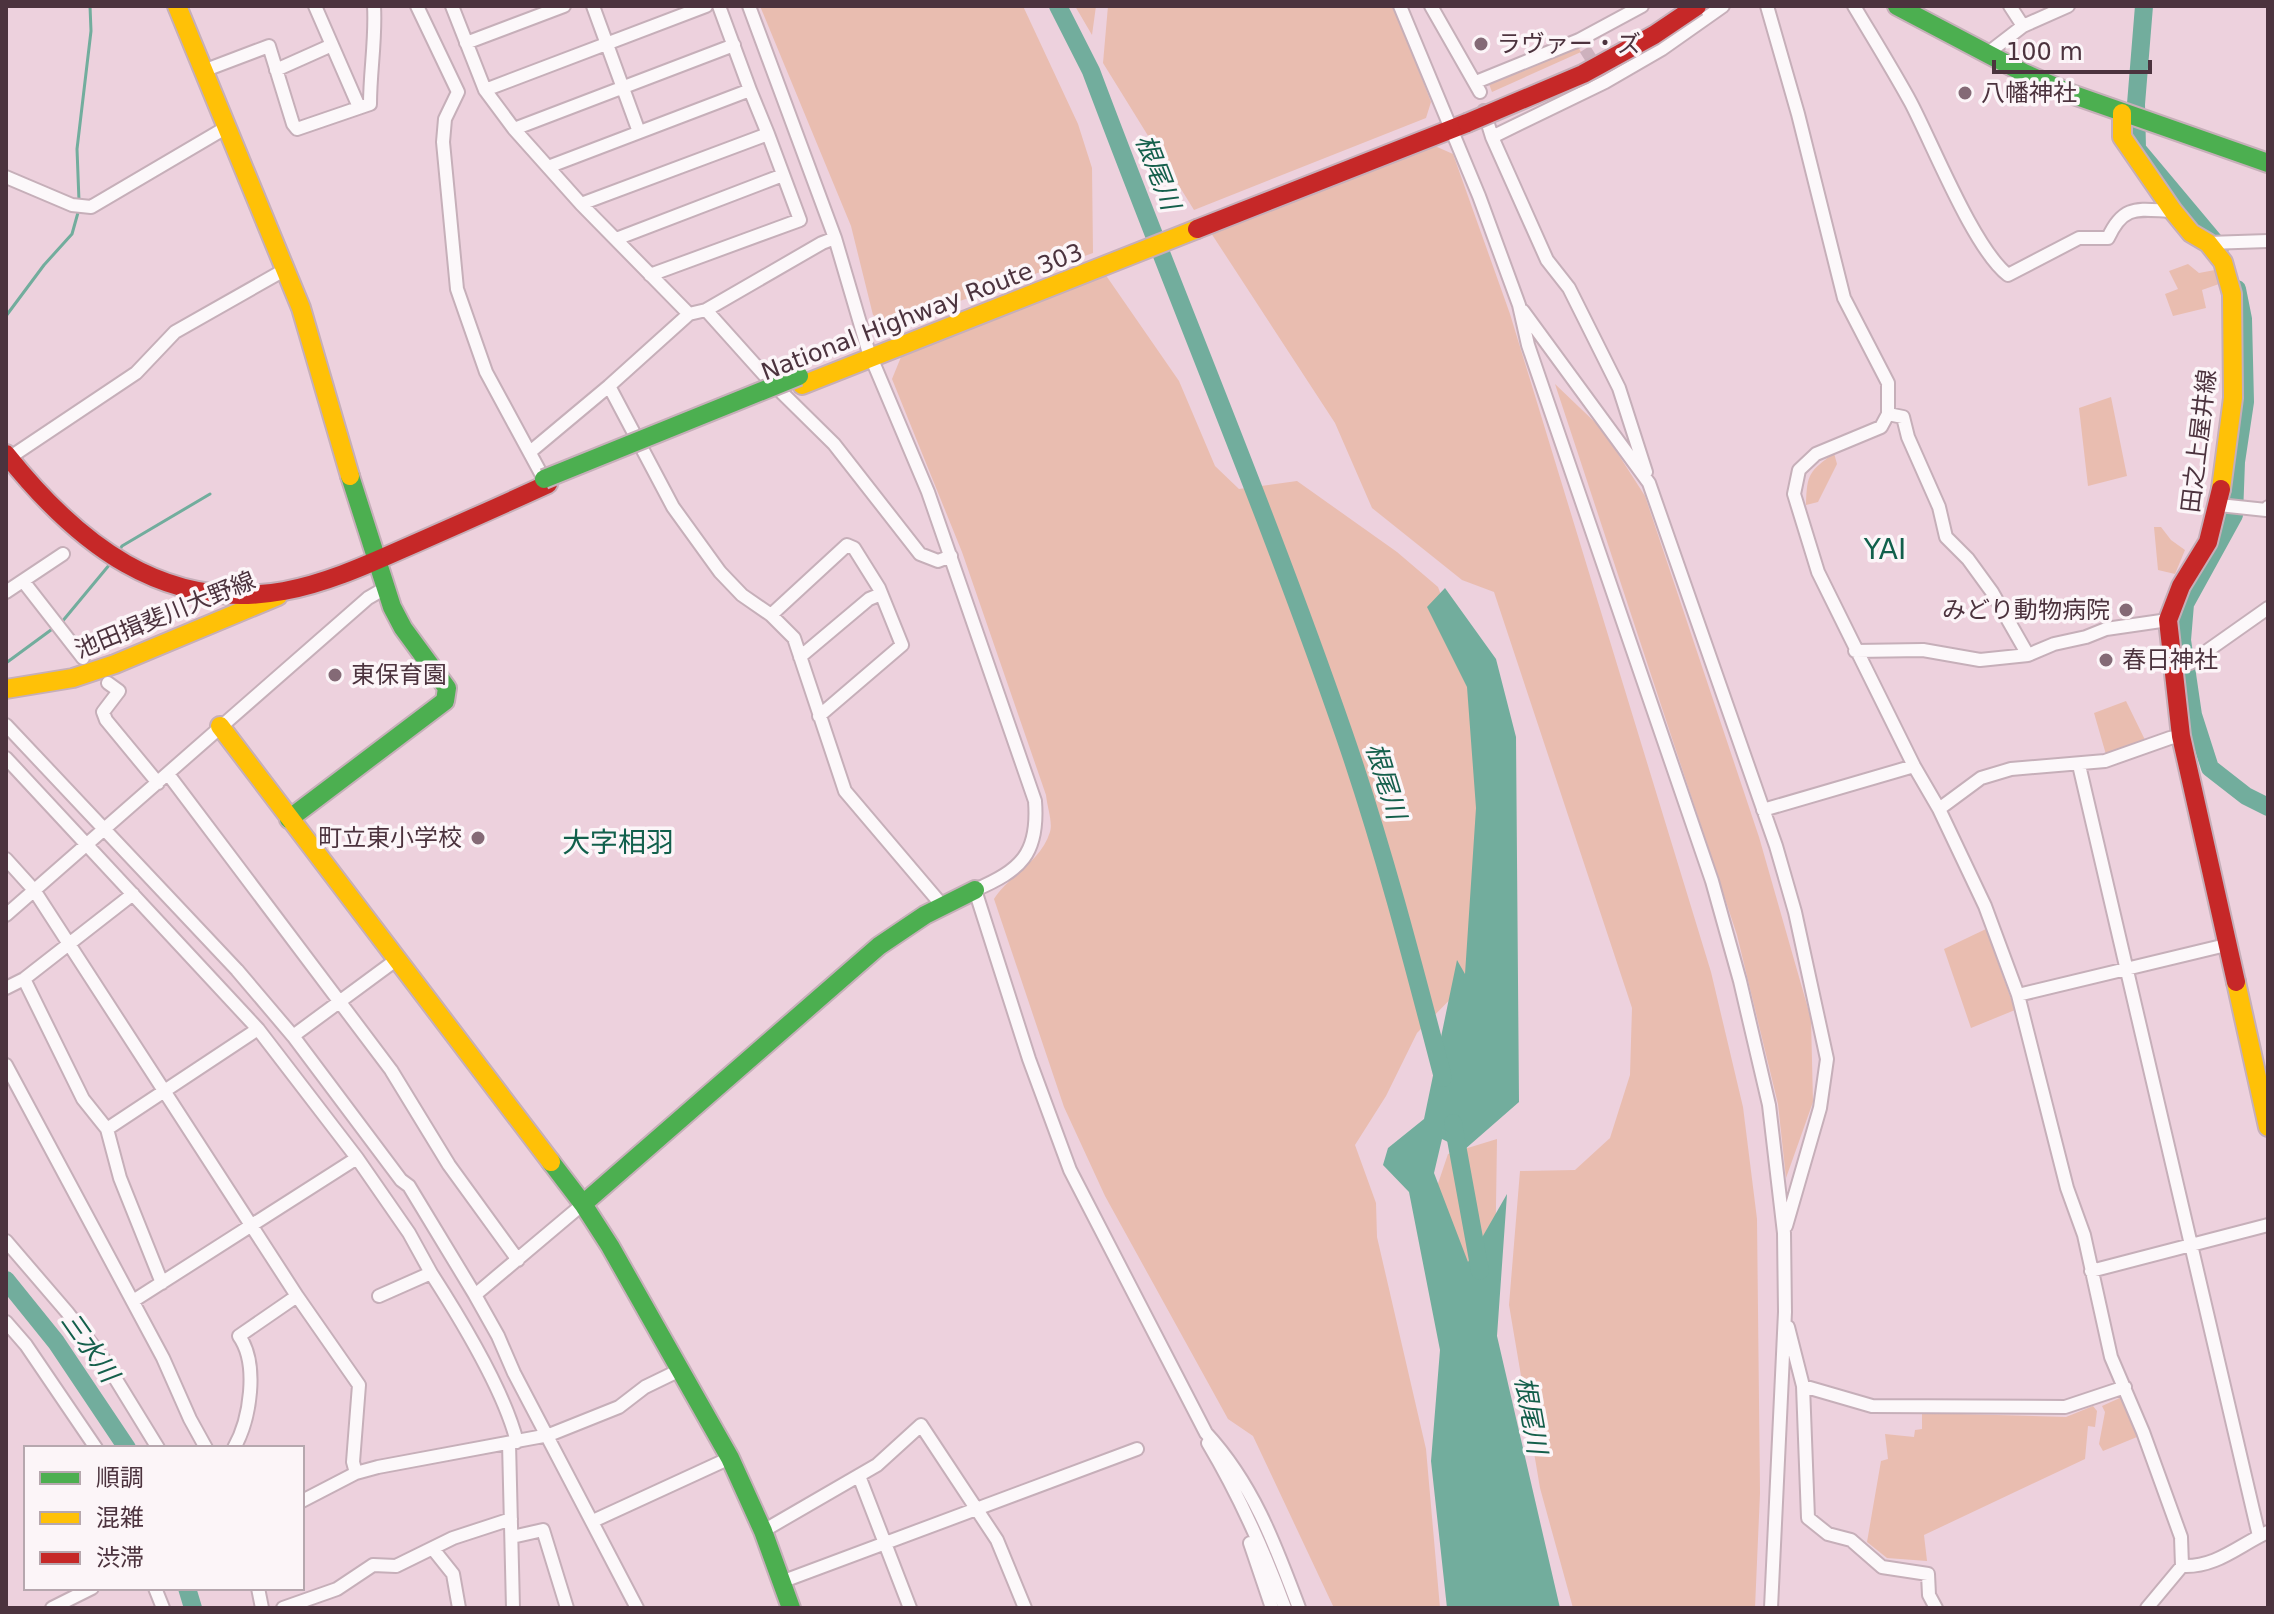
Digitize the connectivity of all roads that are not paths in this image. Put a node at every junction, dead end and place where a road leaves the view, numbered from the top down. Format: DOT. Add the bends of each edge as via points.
graph roads {
  1 [pos="177,6"];
  2 [pos="315,6"];
  3 [pos="374,6"];
  4 [pos="417,6"];
  5 [pos="452,6"];
  6 [pos="564,6"];
  7 [pos="593,6"];
  8 [pos="706,6"];
  9 [pos="719,6"];
  10 [pos="749,6"];
  11 [pos="1400,6"];
  12 [pos="1431,6"];
  13 [pos="1642,6"];
  14 [pos="1680,6"];
  15 [pos="1697,6"];
  16 [pos="1723,6"];
  17 [pos="1767,6"];
  18 [pos="1854,6"];
  19 [pos="1897,6"];
  20 [pos="2010,6"];
  21 [pos="2068,6"];
  22 [pos="2023,26"];
  23 [pos="466,43"];
  24 [pos="607,44"];
  25 [pos="332,45"];
  26 [pos="734,45"];
  27 [pos="1988,53"];
  28 [pos="276,70"];
  29 [pos="203,71"];
  30 [pos="623,87"];
  31 [pos="485,90"];
  32 [pos="750,90"];
  33 [pos="1483,106"];
  34 [pos="359,107"];
  35 [pos="2122,113"];
  36 [pos="1449,125"];
  37 [pos="227,127"];
  38 [pos="514,129"];
  39 [pos="639,132"];
  40 [pos="768,134"];
  41 [pos="1492,137"];
  42 [pos="2265,158"];
  43 [pos="548,167"];
  44 [pos="783,175"];
  45 [pos="6,177"];
  46 [pos="581,204"];
  47 [pos="2173,211"];
  48 [pos="835,238"];
  49 [pos="616,239"];
  50 [pos="2268,241"];
  51 [pos="2208,243"];
  52 [pos="286,269"];
  53 [pos="650,275"];
  54 [pos="1519,305"];
  55 [pos="706,310"];
  56 [pos="689,314"];
  57 [pos="869,354"];
  58 [pos="609,386"];
  59 [pos="1888,414"];
  60 [pos="530,452"];
  61 [pos="8,456"];
  62 [pos="546,482"];
  63 [pos="1649,483"];
  64 [pos="2228,507"];
  65 [pos="2268,507"];
  66 [pos="63,554"];
  67 [pos="376,555"];
  68 [pos="951,556"];
  69 [pos="149,575"];
  70 [pos="23,581"];
  71 [pos="387,587"];
  72 [pos="294,590"];
  73 [pos="6,592"];
  74 [pos="881,594"];
  75 [pos="2268,608"];
  76 [pos="771,615"];
  77 [pos="2168,620"];
  78 [pos="1855,651"];
  79 [pos="2028,655"];
  80 [pos="800,657"];
  81 [pos="83,658"];
  82 [pos="2173,667"];
  83 [pos="108,683"];
  84 [pos="6,689"];
  85 [pos="819,716"];
  86 [pos="6,725"];
  87 [pos="220,726"];
  88 [pos="2181,736"];
  89 [pos="6,758"];
  90 [pos="2079,765"];
  91 [pos="1914,766"];
  92 [pos="163,778"];
  93 [pos="1939,809"];
  94 [pos="1763,810"];
  95 [pos="289,819"];
  96 [pos="104,829"];
  97 [pos="87,844"];
  98 [pos="6,859"];
  99 [pos="34,890"];
  100 [pos="975,890"];
  101 [pos="133,894"];
  102 [pos="941,904"];
  103 [pos="6,915"];
  104 [pos="69,944"];
  105 [pos="2226,945"];
  106 [pos="396,960"];
  107 [pos="2126,968"];
  108 [pos="24,979"];
  109 [pos="6,988"];
  110 [pos="2018,995"];
  111 [pos="340,1002"];
  112 [pos="258,1029"];
  113 [pos="293,1036"];
  114 [pos="6,1065"];
  115 [pos="165,1091"];
  116 [pos="2268,1127"];
  117 [pos="107,1129"];
  118 [pos="357,1158"];
  119 [pos="583,1204"];
  120 [pos="2268,1225"];
  121 [pos="253,1226"];
  122 [pos="1784,1233"];
  123 [pos="6,1241"];
  124 [pos="2190,1244"];
  125 [pos="518,1260"];
  126 [pos="2091,1271"];
  127 [pos="431,1273"];
  128 [pos="162,1283"];
  129 [pos="475,1295"];
  130 [pos="297,1296"];
  131 [pos="379,1296"];
  132 [pos="133,1301"];
  133 [pos="1785,1312"];
  134 [pos="6,1322"];
  135 [pos="680,1370"];
  136 [pos="1803,1386"];
  137 [pos="2125,1387"];
  138 [pos="1206,1433"];
  139 [pos="549,1435"];
  140 [pos="513,1442"];
  141 [pos="95,1446"];
  142 [pos="157,1446"];
  143 [pos="205,1446"];
  144 [pos="235,1446"];
  145 [pos="1137,1449"];
  146 [pos="730,1458"];
  147 [pos="356,1473"];
  148 [pos="859,1476"];
  149 [pos="304,1500"];
  150 [pos="976,1509"];
  151 [pos="511,1519"];
  152 [pos="593,1521"];
  153 [pos="1250,1525"];
  154 [pos="763,1531"];
  155 [pos="2264,1534"];
  156 [pos="512,1537"];
  157 [pos="886,1543"];
  158 [pos="433,1549"];
  159 [pos="2182,1566"];
  160 [pos="781,1582"];
  161 [pos="88,1590"];
  162 [pos="52,1608"];
  163 [pos="283,1608"];
  164 [pos="459,1608"];
  165 [pos="513,1608"];
  166 [pos="567,1608"];
  167 [pos="637,1608"];
  168 [pos="791,1608"];
  169 [pos="910,1608"];
  170 [pos="1025,1608"];
  171 [pos="1272,1608"];
  172 [pos="1285,1608"];
  173 [pos="1299,1608"];
  174 [pos="1771,1608"];
  175 [pos="1936,1608"];
  176 [pos="2147,1608"];
  1 -- 29 [label="main road"];
  2 -- 25 [label="street"];
  3 -- 34 [label="street" via="370,104"];
  4 -- 60 [label="street" via="458,92 445,119 443,142 457,289 486,372"];
  5 -- 23 [label="street"];
  6 -- 23 [label="street"];
  7 -- 24 [label="street"];
  8 -- 24 [label="street"];
  9 -- 26 [label="street"];
  10 -- 48 [label="street"];
  11 -- 36 [label="street"];
  12 -- 13 [label="street" via="1478,87 1582,44"];
  14 -- 36 [label="main road, National Highway Route 303" via="1579,66"];
  15 -- 36 [label="main road, National Highway Route 303, bridge" via="1583,74"];
  16 -- 41 [label="street" via="1662,49"];
  17 -- 59 [label="street" via="1844,298 1888,383"];
  18 -- 47 [label="street" via="1980,239 2008,275 2079,238 2108,238 2130,210"];
  19 -- 27 [label="main road"];
  20 -- 22 [label="street"];
  21 -- 22 [label="street"];
  22 -- 27 [label="street"];
  23 -- 31 [label="street"];
  24 -- 30 [label="street"];
  24 -- 31 [label="street"];
  25 -- 28 [label="street"];
  25 -- 34 [label="street"];
  26 -- 30 [label="street"];
  26 -- 32 [label="street"];
  27 -- 35 [label="main road"];
  28 -- 29 [label="street" via="269,46"];
  28 -- 34 [label="street" via="297,129"];
  29 -- 37 [label="main road"];
  30 -- 38 [label="street"];
  30 -- 39 [label="street"];
  31 -- 38 [label="street"];
  32 -- 39 [label="street"];
  32 -- 40 [label="street"];
  33 -- 41 [label="street"];
  35 -- 42 [label="main road"];
  35 -- 47 [label="main road, 田之上屋井線" via="2122,137"];
  36 -- 54 [label="street"];
  36 -- 57 [label="main road, National Highway Route 303"];
  37 -- 45 [label="street" via="91,207 72,205"];
  37 -- 52 [label="main road"];
  38 -- 43 [label="street"];
  39 -- 43 [label="street"];
  40 -- 44 [label="street"];
  40 -- 46 [label="street"];
  41 -- 63 [label="street" via="1547,260 1569,288 1619,388"];
  43 -- 46 [label="street"];
  44 -- 49 [label="street"];
  44 -- 53 [label="street" via="800,220"];
  46 -- 49 [label="street"];
  47 -- 51 [label="main road, 田之上屋井線" via="2191,233"];
  48 -- 55 [label="street"];
  48 -- 57 [label="street"];
  49 -- 53 [label="street"];
  50 -- 51 [label="street"];
  51 -- 64 [label="main road, 田之上屋井線" via="2223,262 2232,294"];
  52 -- 61 [label="street" via="175,332 136,373"];
  52 -- 67 [label="main road"];
  53 -- 56 [label="street"];
  54 -- 63 [label="street"];
  54 -- 122 [label="street" via="1528,345 1716,895 1769,1105"];
  55 -- 56 [label="street"];
  55 -- 68 [label="street" via="834,444 920,554 938,561"];
  56 -- 58 [label="street"];
  57 -- 62 [label="main road, National Highway Route 303, bridge"];
  57 -- 68 [label="street"];
  58 -- 60 [label="street"];
  58 -- 76 [label="street" via="673,507 720,572"];
  59 -- 78 [label="street" via="1881,427 1816,454 1799,470 1794,494 1818,572"];
  59 -- 79 [label="street" via="1903,417 1946,537 1992,592"];
  60 -- 62 [label="street"];
  61 -- 69 [label="main road, National Highway Route 303" via="69,528"];
  62 -- 67 [label="main road, National Highway Route 303"];
  63 -- 94 [label="street"];
  64 -- 65 [label="street"];
  64 -- 77 [label="main road, 田之上屋井線" via="2181,586"];
  66 -- 70 [label="street"];
  67 -- 69 [label="main road, National Highway Route 303" via="257,585 218,586"];
  67 -- 71 [label="main road"];
  67 -- 72 [label="main road, National Highway Route 303"];
  68 -- 100 [label="street" via="1035,801 1037,824 1021,862 1005,877"];
  69 -- 72 [label="main road, National Highway Route 303" via="176,587 220,593"];
  70 -- 73 [label="street"];
  70 -- 81 [label="street"];
  71 -- 87 [label="street"];
  71 -- 95 [label="main road" via="403,628 447,688 445,701"];
  72 -- 84 [label="main road, 池田揖斐川大野線" via="115,664 73,678"];
  74 -- 76 [label="street" via="854,548 847,545"];
  74 -- 80 [label="street"];
  74 -- 85 [label="street" via="902,645"];
  75 -- 82 [label="street" via="2190,663"];
  76 -- 80 [label="street" via="794,638"];
  77 -- 79 [label="street" via="2106,629"];
  77 -- 82 [label="main road, 田之上屋井線"];
  78 -- 79 [label="street" via="1923,650 1980,660"];
  78 -- 91 [label="street"];
  80 -- 85 [label="street"];
  82 -- 88 [label="main road, 田之上屋井線"];
  83 -- 92 [label="street" via="119,691 103,712 106,720"];
  85 -- 102 [label="street" via="845,791"];
  86 -- 96 [label="street"];
  87 -- 92 [label="street"];
  87 -- 95 [label="main road"];
  88 -- 90 [label="street"];
  88 -- 105 [label="main road, 田之上屋井線"];
  89 -- 97 [label="street"];
  90 -- 93 [label="street" via="2011,769 1981,778"];
  90 -- 107 [label="street"];
  91 -- 93 [label="street"];
  91 -- 94 [label="street"];
  92 -- 96 [label="street"];
  92 -- 111 [label="street"];
  93 -- 110 [label="street" via="1985,906"];
  94 -- 122 [label="street" via="1795,912 1827,1059 1820,1108"];
  95 -- 106 [label="main road"];
  96 -- 97 [label="street"];
  96 -- 113 [label="street"];
  97 -- 99 [label="street"];
  97 -- 101 [label="street"];
  98 -- 99 [label="street"];
  99 -- 103 [label="street"];
  99 -- 104 [label="street"];
  100 -- 102 [label="main road"];
  100 -- 138 [label="street" via="1070,1170"];
  101 -- 104 [label="street"];
  101 -- 112 [label="street"];
  102 -- 119 [label="main road" via="879,946"];
  104 -- 108 [label="street"];
  104 -- 115 [label="street"];
  105 -- 107 [label="street"];
  105 -- 116 [label="main road, 田之上屋井線"];
  106 -- 111 [label="street"];
  106 -- 119 [label="main road"];
  107 -- 110 [label="street"];
  107 -- 124 [label="street"];
  108 -- 109 [label="street"];
  108 -- 117 [label="street" via="83,1099"];
  110 -- 126 [label="street"];
  111 -- 113 [label="street"];
  111 -- 125 [label="street"];
  112 -- 115 [label="street"];
  112 -- 118 [label="street"];
  113 -- 129 [label="street" via="409,1186"];
  114 -- 132 [label="street"];
  115 -- 117 [label="street"];
  115 -- 121 [label="street"];
  117 -- 128 [label="street" via="120,1178"];
  118 -- 121 [label="street"];
  118 -- 127 [label="street"];
  119 -- 125 [label="street"];
  119 -- 135 [label="main road"];
  120 -- 124 [label="street"];
  121 -- 128 [label="street"];
  121 -- 130 [label="street"];
  122 -- 133 [label="street"];
  123 -- 142 [label="street" via="104,1360"];
  124 -- 126 [label="street"];
  124 -- 155 [label="street"];
  125 -- 129 [label="street"];
  126 -- 137 [label="street" via="2111,1357"];
  127 -- 131 [label="street"];
  127 -- 140 [label="street" via="504,1403"];
  128 -- 132 [label="street"];
  129 -- 139 [label="street"];
  130 -- 144 [label="street" via="239,1336 249,1359 249,1411"];
  130 -- 147 [label="street" via="359,1385"];
  132 -- 143 [label="street"];
  133 -- 136 [label="street"];
  133 -- 174 [label="street"];
  134 -- 141 [label="street"];
  135 -- 139 [label="street" via="619,1407"];
  135 -- 146 [label="main road"];
  136 -- 137 [label="street" via="1872,1406 2050,1407"];
  136 -- 175 [label="street" via="1808,1518 1828,1534 1851,1540 1882,1567 1928,1574"];
  137 -- 159 [label="street" via="2181,1537"];
  138 -- 153 [label="street"];
  138 -- 173 [label="street" via="1251,1494"];
  139 -- 140 [label="street"];
  139 -- 152 [label="street"];
  140 -- 147 [label="street"];
  140 -- 151 [label="street"];
  145 -- 150 [label="street"];
  146 -- 152 [label="street"];
  146 -- 154 [label="main road"];
  147 -- 149 [label="street"];
  148 -- 150 [label="street" via="921,1425"];
  148 -- 154 [label="street"];
  148 -- 157 [label="street"];
  150 -- 157 [label="street"];
  150 -- 170 [label="street" via="997,1540"];
  151 -- 156 [label="street"];
  151 -- 158 [label="street"];
  152 -- 167 [label="street"];
  153 -- 171 [label="street" via="1247,1533"];
  153 -- 172 [label="street"];
  154 -- 160 [label="main road"];
  155 -- 159 [label="street" via="2215,1562"];
  156 -- 165 [label="street"];
  156 -- 166 [label="street" via="543,1530"];
  157 -- 160 [label="street"];
  157 -- 169 [label="street"];
  158 -- 163 [label="street" via="396,1566 373,1565 337,1589"];
  158 -- 164 [label="street" via="453,1574"];
  159 -- 176 [label="street"];
  160 -- 168 [label="main road"];
  161 -- 162 [label="street"];
}
